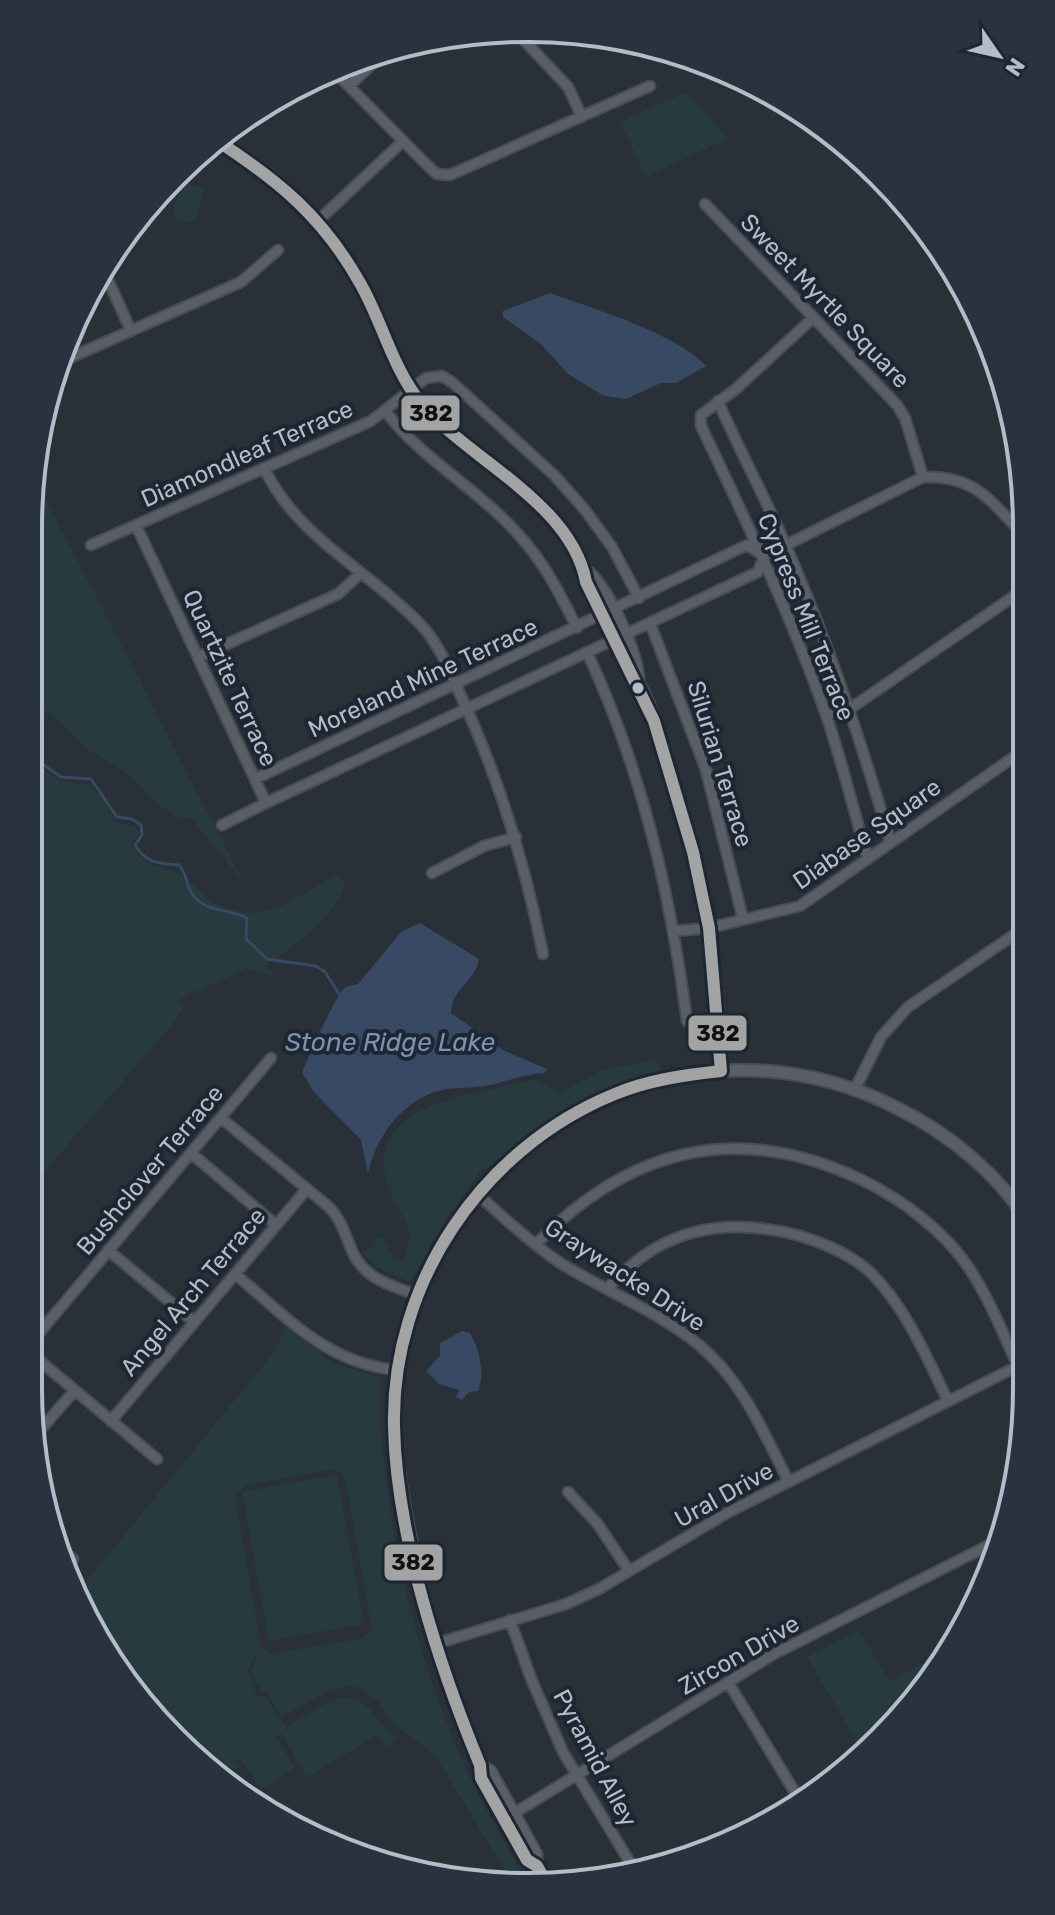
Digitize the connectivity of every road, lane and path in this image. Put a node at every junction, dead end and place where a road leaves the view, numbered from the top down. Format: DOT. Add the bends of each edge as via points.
graph roads {
  1 [pos="526,42"];
  2 [pos="366,70"];
  3 [pos="342,79"];
  4 [pos="349,86"];
  5 [pos="650,86"];
  6 [pos="582,117"];
  7 [pos="403,141"];
  8 [pos="226,147"];
  9 [pos="705,204"];
  10 [pos="319,220"];
  11 [pos="278,250"];
  12 [pos="109,282"];
  13 [pos="813,318"];
  14 [pos="131,331"];
  15 [pos="74,356"];
  16 [pos="412,389"];
  17 [pos="718,401"];
  18 [pos="386,412"];
  19 [pos="264,468"];
  20 [pos="923,477"];
  21 [pos="1013,524"];
  22 [pos="136,525"];
  23 [pos="786,544"];
  24 [pos="91,545"];
  25 [pos="764,556"];
  26 [pos="360,574"];
  27 [pos="1013,597"];
  28 [pos="639,598"];
  29 [pos="607,613"];
  30 [pos="650,623"];
  31 [pos="577,628"];
  32 [pos="618,637"];
  33 [pos="587,652"];
  34 [pos="198,657"];
  35 [pos="456,685"];
  36 [pos="851,708"];
  37 [pos="467,709"];
  38 [pos="826,715"];
  39 [pos="1013,757"];
  40 [pos="255,779"];
  41 [pos="266,803"];
  42 [pos="222,825"];
  43 [pos="516,837"];
  44 [pos="890,841"];
  45 [pos="868,859"];
  46 [pos="432,873"];
  47 [pos="743,919"];
  48 [pos="709,928"];
  49 [pos="675,931"];
  50 [pos="1013,935"];
  51 [pos="543,954"];
  52 [pos="687,1021"];
  53 [pos="271,1058"];
  54 [pos="721,1071"];
  55 [pos="855,1089"];
  56 [pos="221,1118"];
  57 [pos="191,1153"];
  58 [pos="306,1190"];
  59 [pos="477,1194"];
  60 [pos="1013,1203"];
  61 [pos="276,1225"];
  62 [pos="536,1244"];
  63 [pos="108,1250"];
  64 [pos="235,1274"];
  65 [pos="608,1288"];
  66 [pos="416,1295"];
  67 [pos="193,1321"];
  68 [pos="42,1331"];
  69 [pos="1013,1349"];
  70 [pos="42,1361"];
  71 [pos="1013,1368"];
  72 [pos="396,1370"];
  73 [pos="75,1390"];
  74 [pos="948,1401"];
  75 [pos="111,1421"];
  76 [pos="44,1426"];
  77 [pos="157,1459"];
  78 [pos="789,1482"];
  79 [pos="568,1492"];
  80 [pos="986,1547"];
  81 [pos="629,1571"];
  82 [pos="510,1620"];
  83 [pos="435,1644"];
  84 [pos="728,1682"];
  85 [pos="578,1777"];
  86 [pos="795,1792"];
  87 [pos="508,1817"];
  88 [pos="630,1862"];
  89 [pos="541,1873"];
  1 -- 6 [label="street" via="568,87"];
  2 -- 4 [label="street"];
  3 -- 4 [label="street"];
  4 -- 7 [label="street"];
  5 -- 6 [label="street"];
  6 -- 7 [label="street" via="450,175 437,174"];
  7 -- 10 [label="street"];
  8 -- 10 [label="street" via="270,175"];
  9 -- 13 [label="street, Sweet Myrtle Square"];
  10 -- 16 [label="street" via="361,284"];
  11 -- 14 [label="street" via="241,282"];
  12 -- 14 [label="street"];
  13 -- 17 [label="street, Cypress Mill Terrace"];
  13 -- 20 [label="street, Sweet Myrtle Square" via="897,405"];
  14 -- 15 [label="street"];
  16 -- 18 [label="street, Diamondleaf Terrace"];
  16 -- 28 [label="street" via="430,376 448,379 555,476 607,540"];
  16 -- 29 [label="street" via="433,416 545,512 586,571 596,577"];
  17 -- 23 [label="street, Cypress Mill Terrace"];
  17 -- 25 [label="street, Cypress Mill Terrace" via="701,415 701,426"];
  18 -- 19 [label="street, Diamondleaf Terrace"];
  18 -- 31 [label="street" via="419,448 518,533 546,569"];
  19 -- 22 [label="street, Diamondleaf Terrace"];
  19 -- 26 [label="street" via="291,513"];
  20 -- 21 [label="street" via="951,476 977,489"];
  20 -- 23 [label="street, Moreland Mine Terrace"];
  22 -- 24 [label="street, Diamondleaf Terrace"];
  22 -- 34 [label="street, Quartzite Terrace"];
  23 -- 25 [label="street, Moreland Mine Terrace"];
  23 -- 36 [label="street, Cypress Mill Terrace"];
  25 -- 28 [label="street, Moreland Mine Terrace" via="747,545"];
  25 -- 30 [label="street, Moreland Mine Terrace" via="758,572"];
  25 -- 38 [label="street, Cypress Mill Terrace"];
  26 -- 34 [label="street" via="338,594"];
  26 -- 35 [label="street" via="427,632"];
  27 -- 36 [label="street"];
  28 -- 29 [label="street, Moreland Mine Terrace"];
  29 -- 31 [label="street, Moreland Mine Terrace"];
  29 -- 32 [label="street"];
  30 -- 32 [label="street, Moreland Mine Terrace"];
  30 -- 47 [label="street, Silurian Terrace" via="706,770"];
  31 -- 35 [label="street, Moreland Mine Terrace"];
  32 -- 33 [label="street, Moreland Mine Terrace"];
  32 -- 48 [label="street" via="639,669 638,682 673,782"];
  33 -- 37 [label="street, Moreland Mine Terrace"];
  33 -- 49 [label="street" via="627,745"];
  34 -- 40 [label="street, Quartzite Terrace"];
  35 -- 37 [label="street"];
  35 -- 40 [label="street, Moreland Mine Terrace"];
  36 -- 38 [label="street"];
  36 -- 44 [label="street, Cypress Mill Terrace"];
  37 -- 41 [label="street, Moreland Mine Terrace"];
  37 -- 43 [label="street"];
  38 -- 45 [label="street, Cypress Mill Terrace"];
  39 -- 44 [label="street, Diabase Square"];
  40 -- 41 [label="street, Quartzite Terrace"];
  41 -- 42 [label="street, Quartzite Terrace"];
  43 -- 46 [label="street" via="484,846"];
  43 -- 51 [label="street"];
  44 -- 45 [label="street, Diabase Square"];
  45 -- 47 [label="street, Diabase Square" via="800,906"];
  47 -- 48 [label="street, Diabase Square"];
  48 -- 49 [label="street, Diabase Square"];
  48 -- 54 [label="street"];
  49 -- 52 [label="street"];
  50 -- 55 [label="street" via="908,1007 881,1037"];
  53 -- 56 [label="street, Bushclover Terrace"];
  54 -- 55 [label="street" via="794,1075"];
  54 -- 59 [label="street" via="634,1087 583,1108 538,1137"];
  55 -- 60 [label="street" via="946,1137"];
  56 -- 57 [label="street, Bushclover Terrace"];
  56 -- 58 [label="street"];
  57 -- 61 [label="street"];
  57 -- 63 [label="street, Bushclover Terrace"];
  58 -- 61 [label="street, Angel Arch Terrace"];
  58 -- 66 [label="street" via="339,1218 364,1269"];
  59 -- 62 [label="street, Graywacke Drive"];
  59 -- 66 [label="street" via="437,1251"];
  61 -- 64 [label="street, Angel Arch Terrace"];
  62 -- 65 [label="street, Graywacke Drive"];
  62 -- 69 [label="street" via="594,1192 663,1159 734,1149 796,1153 879,1188 937,1231 969,1267"];
  63 -- 67 [label="street"];
  63 -- 68 [label="street, Bushclover Terrace"];
  64 -- 67 [label="street, Angel Arch Terrace"];
  64 -- 72 [label="street" via="325,1349 366,1367"];
  65 -- 74 [label="street" via="635,1259 659,1244 715,1227 749,1226 813,1240 841,1251 871,1273 899,1306"];
  65 -- 78 [label="street, Graywacke Drive" via="701,1346 763,1425"];
  66 -- 72 [label="street"];
  67 -- 75 [label="street, Angel Arch Terrace"];
  70 -- 73 [label="street"];
  71 -- 74 [label="street, Ural Drive"];
  72 -- 83 [label="street" via="396,1456"];
  73 -- 75 [label="street"];
  73 -- 76 [label="street"];
  74 -- 78 [label="street, Ural Drive"];
  75 -- 77 [label="street"];
  78 -- 81 [label="street, Ural Drive"];
  79 -- 81 [label="street" via="597,1523"];
  80 -- 84 [label="street, Zircon Drive"];
  81 -- 82 [label="street, Ural Drive" via="566,1604"];
  82 -- 83 [label="street, Ural Drive"];
  82 -- 85 [label="street, Pyramid Alley" via="532,1681"];
  83 -- 87 [label="street" via="480,1765 490,1771"];
  84 -- 85 [label="street, Zircon Drive"];
  84 -- 86 [label="street"];
  85 -- 87 [label="street, Zircon Drive"];
  85 -- 88 [label="street, Pyramid Alley"];
  87 -- 89 [label="street" via="536,1854"];
}
